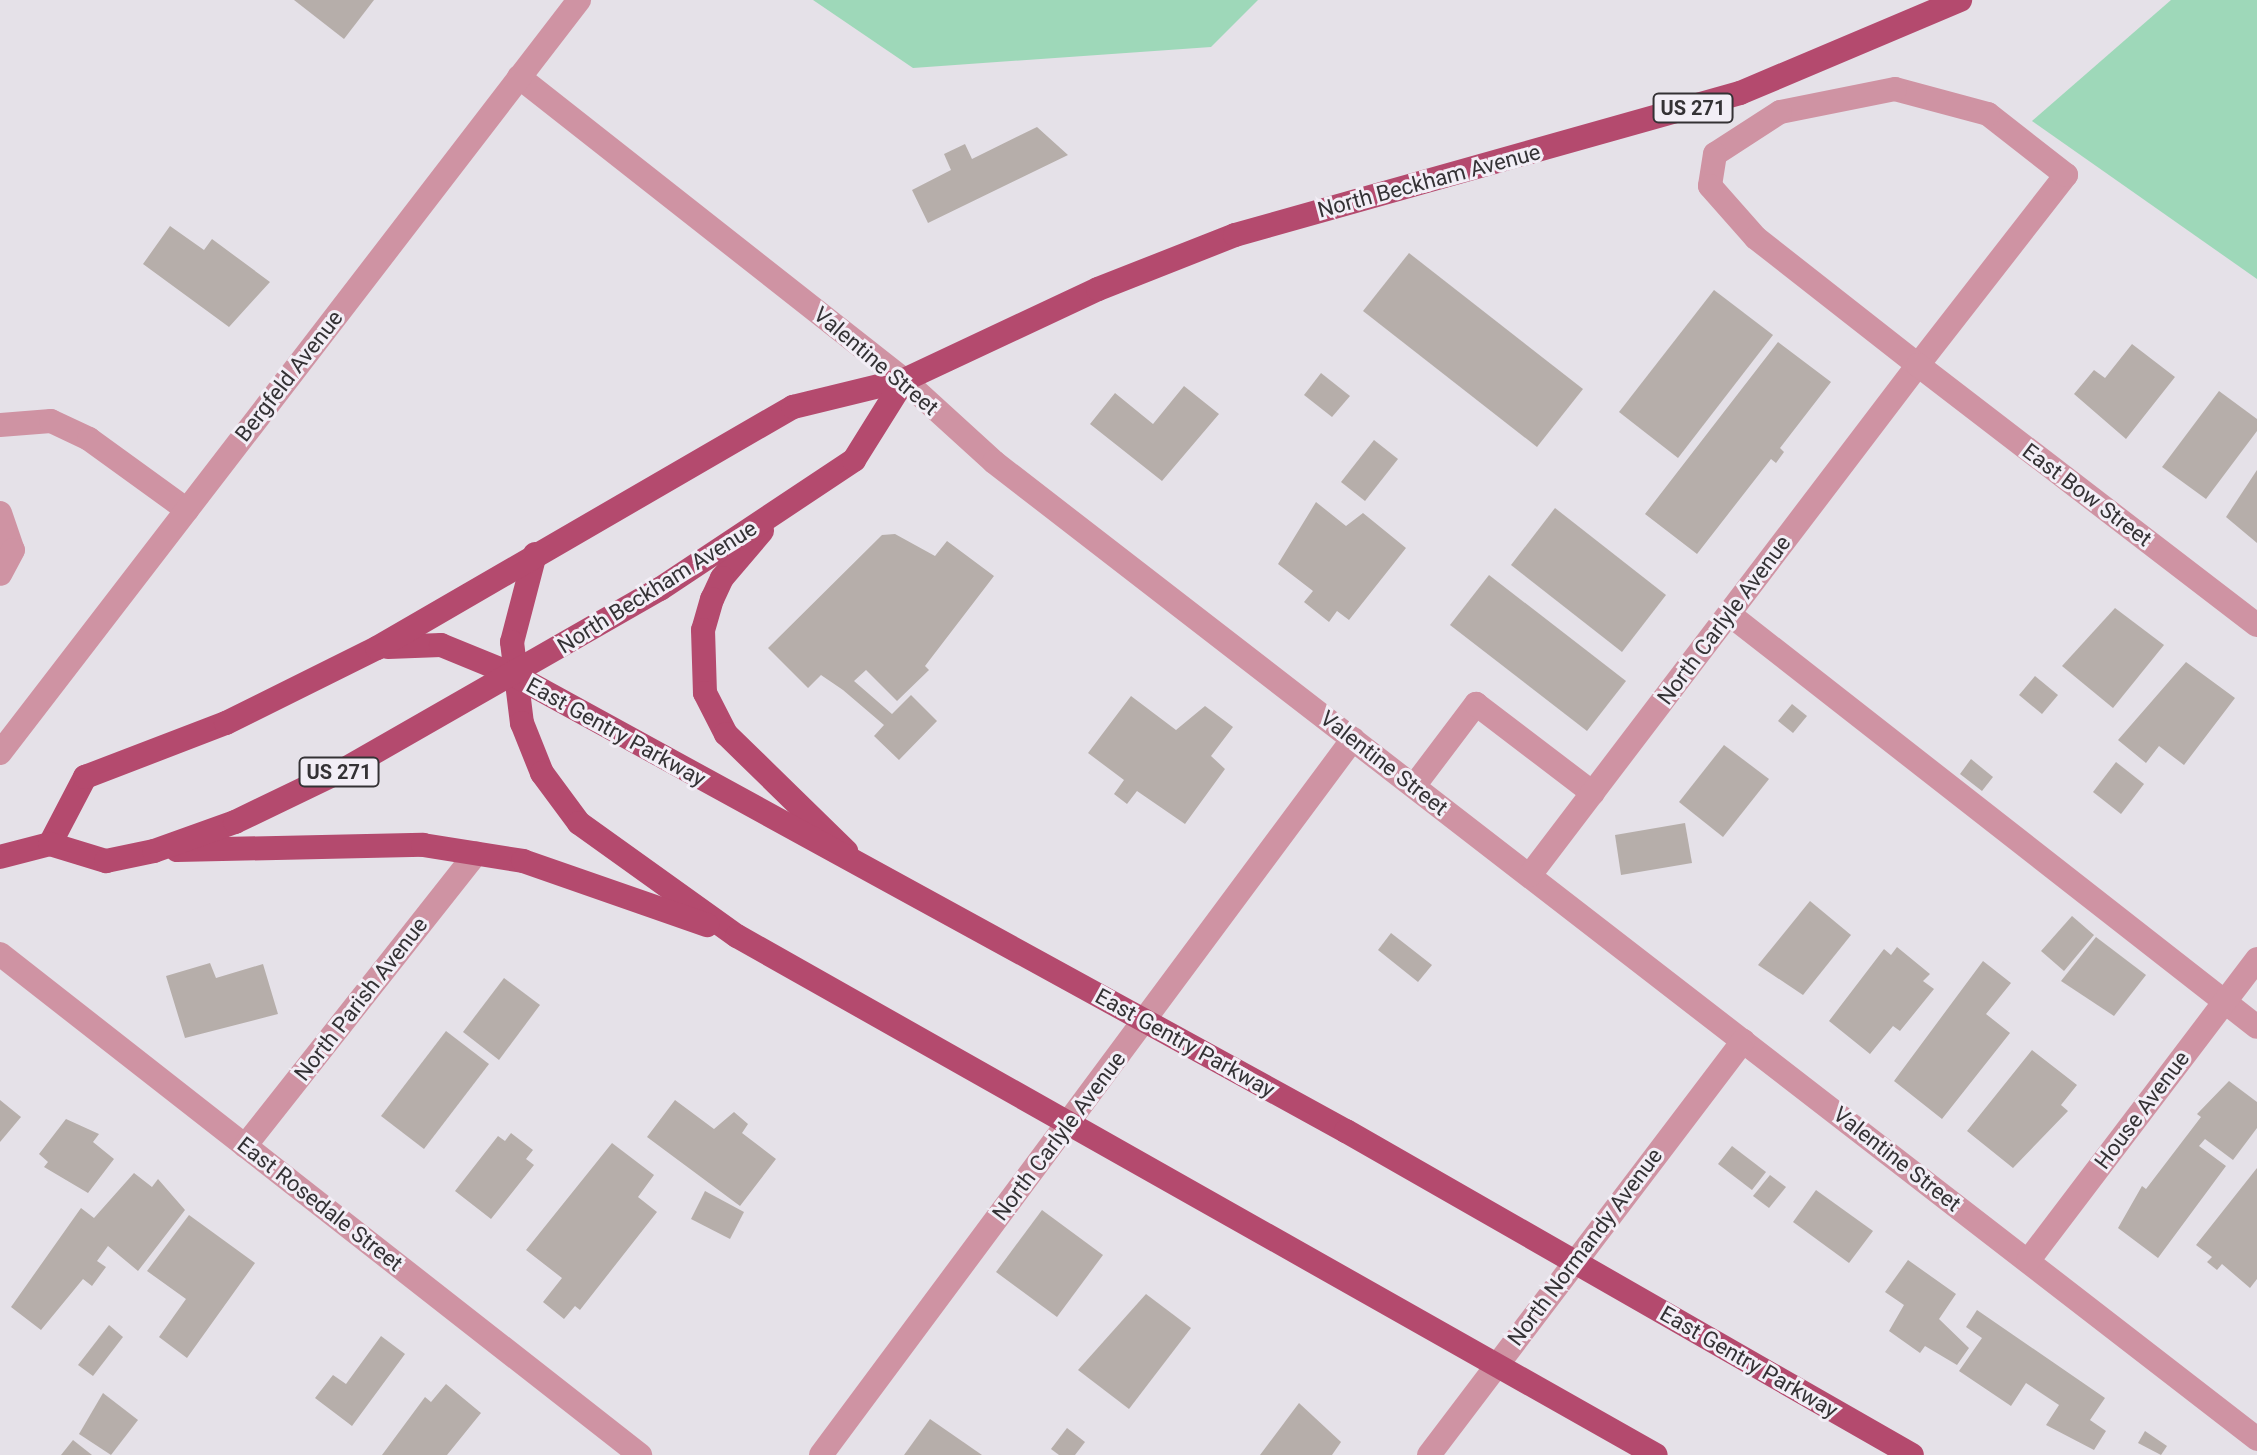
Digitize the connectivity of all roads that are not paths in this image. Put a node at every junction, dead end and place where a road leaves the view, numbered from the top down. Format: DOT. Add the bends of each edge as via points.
graph roads {
  1 [pos="579,0"];
  2 [pos="1960,0"];
  3 [pos="519,77"];
  4 [pos="1918,365"];
  5 [pos="904,380"];
  6 [pos="0,425"];
  7 [pos="785,505"];
  8 [pos="187,510"];
  9 [pos="0,513"];
  10 [pos="535,554"];
  11 [pos="0,574"];
  12 [pos="1729,614"];
  13 [pos="2257,625"];
  14 [pos="377,648"];
  15 [pos="514,675"];
  16 [pos="1353,739"];
  17 [pos="0,753"];
  18 [pos="1414,786"];
  19 [pos="1593,793"];
  20 [pos="50,844"];
  21 [pos="154,851"];
  22 [pos="476,853"];
  23 [pos="0,857"];
  24 [pos="871,875"];
  25 [pos="1530,875"];
  26 [pos="737,936"];
  27 [pos="0,954"];
  28 [pos="2257,959"];
  29 [pos="2225,1002"];
  30 [pos="1145,1020"];
  31 [pos="2257,1027"];
  32 [pos="1743,1041"];
  33 [pos="1071,1119"];
  34 [pos="245,1146"];
  35 [pos="2028,1261"];
  36 [pos="1572,1262"];
  37 [pos="1497,1365"];
  38 [pos="2257,1439"];
  39 [pos="1442,1450"];
  40 [pos="640,1455"];
  41 [pos="821,1455"];
  42 [pos="1656,1455"];
  43 [pos="1912,1455"];
  1 -- 3 [label="street, Bergfeld Avenue"];
  2 -- 5 [label="main road, North Beckham Avenue / US 271" via="1740,93 1414,183 1166,260"];
  3 -- 5 [label="street, Valentine Street"];
  3 -- 8 [label="street, Bergfeld Avenue"];
  4 -- 4 [label="street, North Carlyle Avenue" via="1756,238 1710,186 1715,154 1780,112 1895,89 1988,114 2066,175"];
  4 -- 12 [label="street, North Carlyle Avenue"];
  4 -- 13 [label="street, East Bow Street"];
  5 -- 7 [label="main road, North Beckham Avenue / US 271" via="854,460"];
  5 -- 10 [label="main road, North Beckham Avenue / US 271" via="793,407"];
  5 -- 16 [label="street, Valentine Street" via="994,462"];
  6 -- 8 [label="street" via="51,421"];
  7 -- 15 [label="main road, North Beckham Avenue / US 271" via="660,589"];
  7 -- 24 [label="main road" via="722,578 712,599 703,630 705,693 726,734"];
  8 -- 17 [label="street, Bergfeld Avenue"];
  9 -- 11 [label="street" via="13,550"];
  10 -- 14 [label="main road, North Beckham Avenue / US 271"];
  10 -- 15 [label="main road" via="514,620"];
  12 -- 19 [label="street, North Carlyle Avenue"];
  12 -- 29 [label="street"];
  14 -- 15 [label="main road" via="441,645"];
  14 -- 20 [label="main road, US 271" via="226,723 85,777"];
  15 -- 21 [label="main road, North Beckham Avenue / US 271" via="291,797"];
  15 -- 24 [label="main road, East Gentry Parkway"];
  15 -- 26 [label="main road, East Gentry Parkway" via="532,753 560,802 601,839"];
  16 -- 18 [label="street, Valentine Street"];
  16 -- 30 [label="street, North Carlyle Avenue"];
  18 -- 19 [label="street" via="1476,704"];
  18 -- 25 [label="street, Valentine Street"];
  19 -- 25 [label="street, North Carlyle Avenue"];
  20 -- 21 [label="main road, US 271" via="106,861"];
  20 -- 23 [label="main road"];
  21 -- 22 [label="main road" via="388,842"];
  22 -- 26 [label="main road" via="567,874"];
  22 -- 34 [label="street, North Parish Avenue"];
  24 -- 30 [label="main road, East Gentry Parkway"];
  25 -- 32 [label="street, Valentine Street"];
  26 -- 33 [label="main road, East Gentry Parkway"];
  27 -- 34 [label="street, East Rosedale Street"];
  28 -- 29 [label="street, House Avenue"];
  29 -- 31 [label="street"];
  29 -- 35 [label="street, House Avenue"];
  30 -- 33 [label="street, North Carlyle Avenue"];
  30 -- 36 [label="main road, East Gentry Parkway"];
  32 -- 35 [label="street, Valentine Street"];
  32 -- 36 [label="street, North Normandy Avenue"];
  33 -- 37 [label="main road, East Gentry Parkway"];
  33 -- 41 [label="street, North Carlyle Avenue"];
  34 -- 40 [label="street, East Rosedale Street"];
  35 -- 38 [label="street, Valentine Street"];
  36 -- 37 [label="street, North Normandy Avenue"];
  36 -- 43 [label="main road, East Gentry Parkway"];
  37 -- 39 [label="street, North Normandy Avenue"];
  37 -- 42 [label="main road, East Gentry Parkway"];
}
